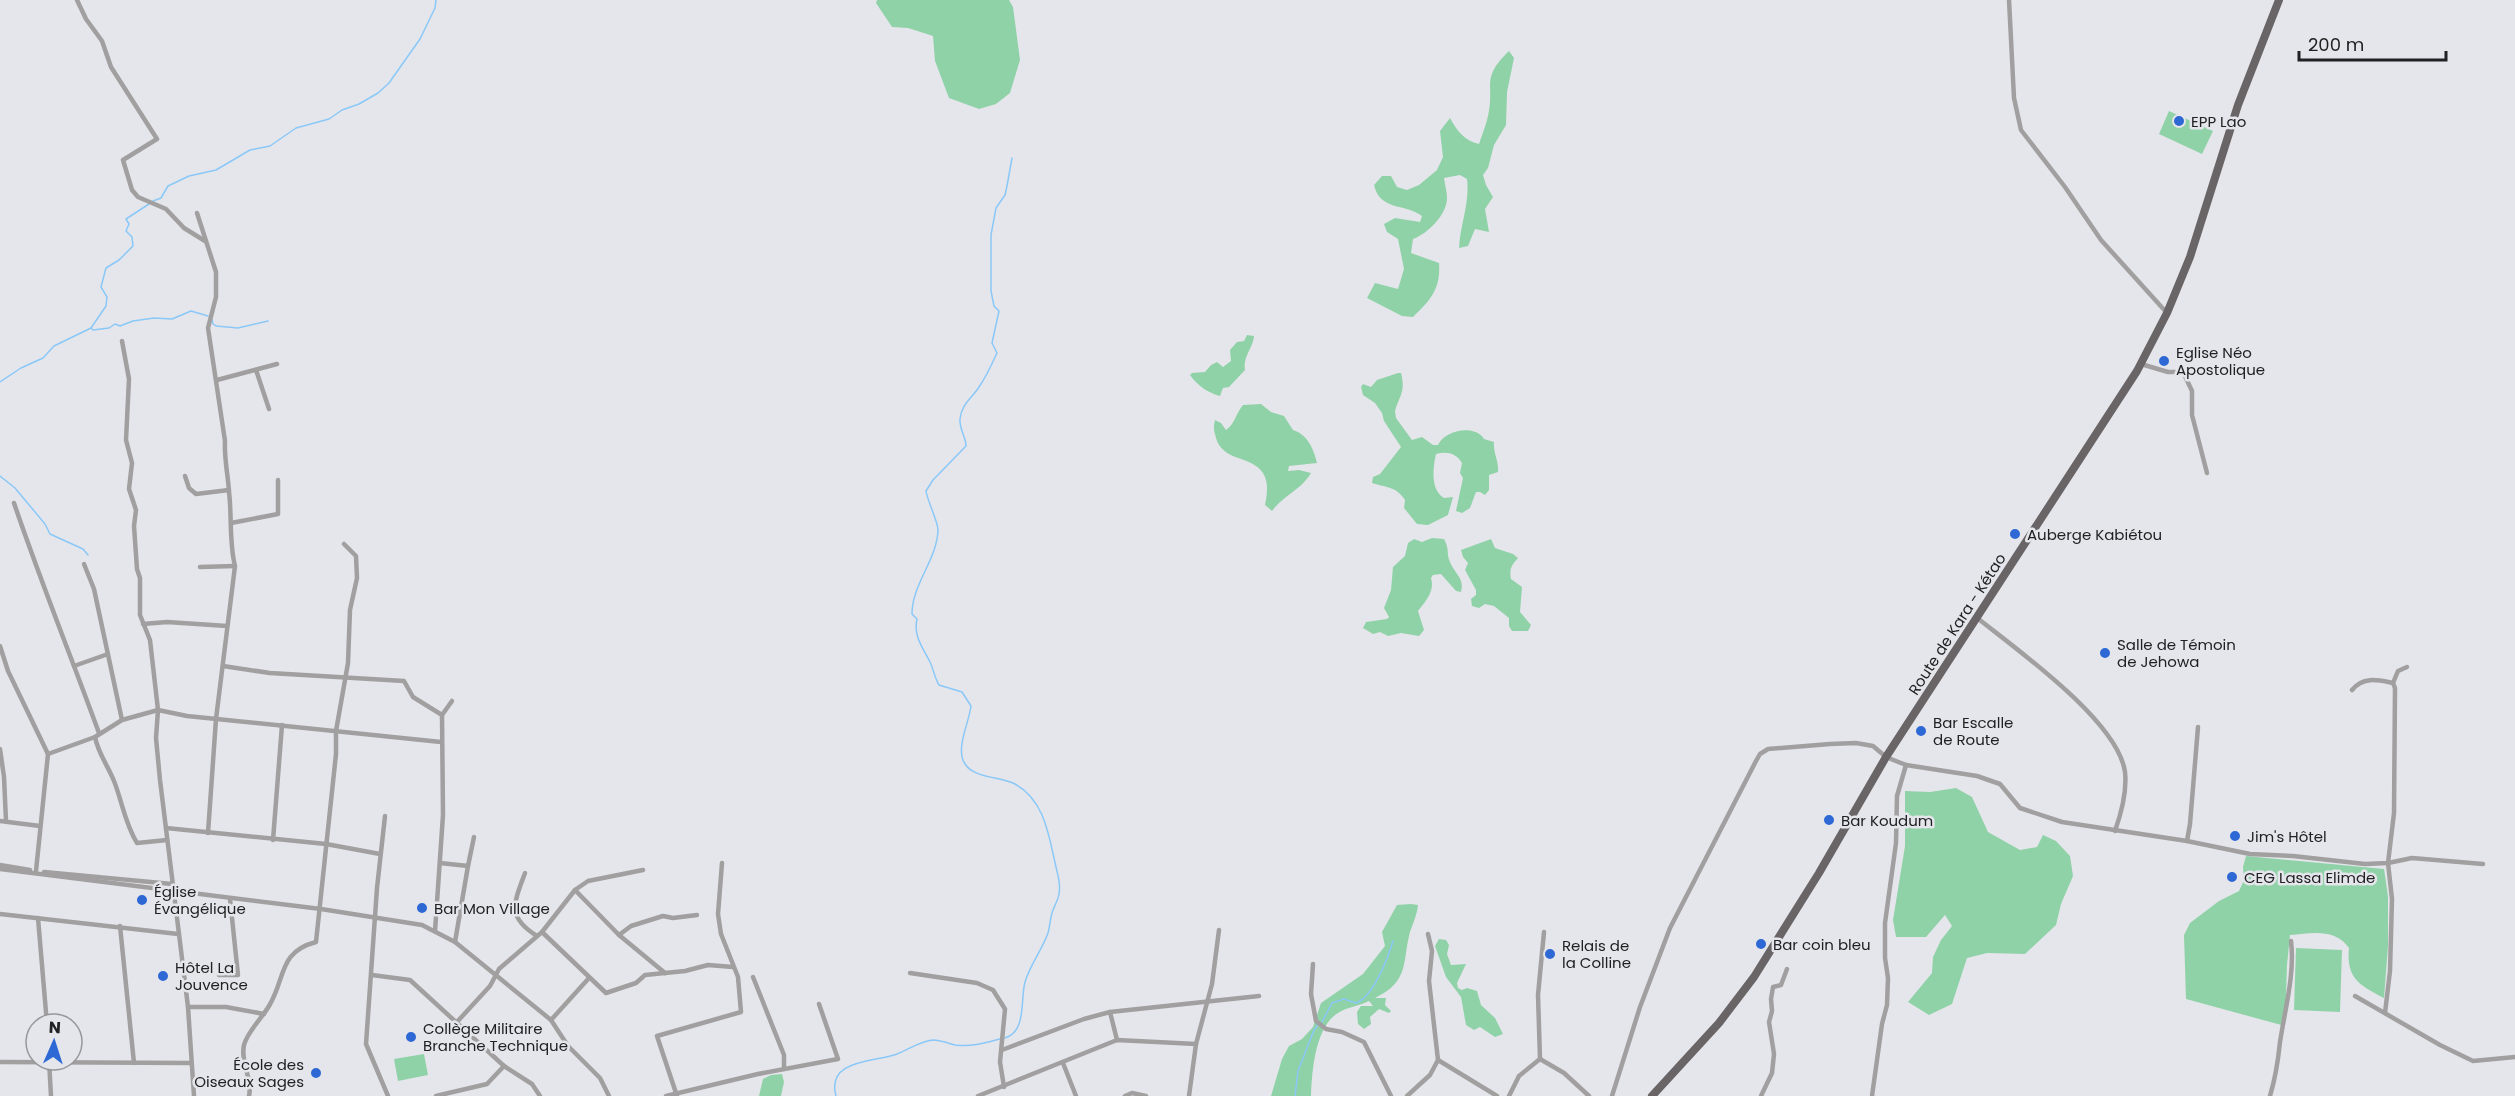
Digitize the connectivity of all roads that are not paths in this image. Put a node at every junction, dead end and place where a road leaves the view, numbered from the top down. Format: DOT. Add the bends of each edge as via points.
graph roads {
  1 [pos="77,0"];
  2 [pos="2008,0"];
  3 [pos="2279,0"];
  4 [pos="197,213"];
  5 [pos="205,241"];
  6 [pos="2167,312"];
  7 [pos="122,341"];
  8 [pos="277,364"];
  9 [pos="2141,364"];
  10 [pos="256,370"];
  11 [pos="217,380"];
  12 [pos="269,409"];
  13 [pos="2207,472"];
  14 [pos="185,476"];
  15 [pos="278,480"];
  16 [pos="229,490"];
  17 [pos="14,503"];
  18 [pos="231,523"];
  19 [pos="344,544"];
  20 [pos="84,564"];
  21 [pos="235,566"];
  22 [pos="200,567"];
  23 [pos="1976,617"];
  24 [pos="143,624"];
  25 [pos="227,626"];
  26 [pos="0,646"];
  27 [pos="108,654"];
  28 [pos="74,666"];
  29 [pos="223,666"];
  30 [pos="2407,667"];
  31 [pos="344,678"];
  32 [pos="2393,683"];
  33 [pos="2352,690"];
  34 [pos="452,701"];
  35 [pos="158,710"];
  36 [pos="442,716"];
  37 [pos="216,719"];
  38 [pos="122,720"];
  39 [pos="282,725"];
  40 [pos="2198,727"];
  41 [pos="336,731"];
  42 [pos="97,735"];
  43 [pos="441,742"];
  44 [pos="0,749"];
  45 [pos="48,754"];
  46 [pos="1886,757"];
  47 [pos="1906,765"];
  48 [pos="385,816"];
  49 [pos="3,821"];
  50 [pos="40,826"];
  51 [pos="166,828"];
  52 [pos="2115,831"];
  53 [pos="207,832"];
  54 [pos="474,837"];
  55 [pos="167,840"];
  56 [pos="273,840"];
  57 [pos="2187,841"];
  58 [pos="326,844"];
  59 [pos="380,854"];
  60 [pos="722,862"];
  61 [pos="440,863"];
  62 [pos="2388,863"];
  63 [pos="2483,864"];
  64 [pos="468,866"];
  65 [pos="0,867"];
  66 [pos="643,870"];
  67 [pos="36,871"];
  68 [pos="525,873"];
  69 [pos="172,884"];
  70 [pos="172,890"];
  71 [pos="575,890"];
  72 [pos="230,899"];
  73 [pos="321,909"];
  74 [pos="0,914"];
  75 [pos="697,915"];
  76 [pos="375,917"];
  77 [pos="38,918"];
  78 [pos="120,926"];
  79 [pos="1220,930"];
  80 [pos="435,931"];
  81 [pos="1544,932"];
  82 [pos="178,934"];
  83 [pos="539,934"];
  84 [pos="1428,934"];
  85 [pos="619,935"];
  86 [pos="2291,941"];
  87 [pos="455,942"];
  88 [pos="1312,964"];
  89 [pos="733,967"];
  90 [pos="1787,969"];
  91 [pos="665,973"];
  92 [pos="910,973"];
  93 [pos="219,975"];
  94 [pos="372,975"];
  95 [pos="495,976"];
  96 [pos="753,977"];
  97 [pos="589,978"];
  98 [pos="1259,996"];
  99 [pos="2355,996"];
  100 [pos="1208,1002"];
  101 [pos="819,1004"];
  102 [pos="188,1007"];
  103 [pos="45,1012"];
  104 [pos="1110,1012"];
  105 [pos="2385,1013"];
  106 [pos="264,1014"];
  107 [pos="551,1020"];
  108 [pos="456,1023"];
  109 [pos="1117,1040"];
  110 [pos="1196,1044"];
  111 [pos="1002,1050"];
  112 [pos="2515,1057"];
  113 [pos="1540,1059"];
  114 [pos="1438,1060"];
  115 [pos="0,1062"];
  116 [pos="24,1062"];
  117 [pos="84,1062"];
  118 [pos="134,1062"];
  119 [pos="191,1063"];
  120 [pos="1063,1063"];
  121 [pos="504,1066"];
  122 [pos="784,1069"];
  123 [pos="50,1072"];
  124 [pos="1004,1086"];
  125 [pos="676,1094"];
  126 [pos="1132,1095"];
  127 [pos="51,1096"];
  128 [pos="194,1096"];
  129 [pos="249,1096"];
  130 [pos="388,1096"];
  131 [pos="436,1096"];
  132 [pos="540,1096"];
  133 [pos="609,1096"];
  134 [pos="666,1096"];
  135 [pos="978,1096"];
  136 [pos="1076,1096"];
  137 [pos="1125,1096"];
  138 [pos="1146,1096"];
  139 [pos="1189,1096"];
  140 [pos="1391,1096"];
  141 [pos="1407,1096"];
  142 [pos="1497,1096"];
  143 [pos="1509,1096"];
  144 [pos="1589,1096"];
  145 [pos="1612,1096"];
  146 [pos="1652,1096"];
  147 [pos="1761,1096"];
  148 [pos="1872,1096"];
  149 [pos="2270,1096"];
  1 -- 5 [label="street" via="102,41 111,67 157,139 123,160 132,189 166,209 184,228"];
  2 -- 6 [label="street" via="2014,98 2021,130 2101,240"];
  3 -- 6 [label="main road, Route de Kara - Kétao"];
  4 -- 5 [label="street"];
  5 -- 11 [label="street" via="216,272 216,297 207,328"];
  6 -- 9 [label="main road, Route de Kara - Kétao"];
  7 -- 24 [label="street" via="129,379 126,440 132,463 129,489 136,510"];
  8 -- 10 [label="street"];
  9 -- 13 [label="street" via="2183,372 2192,391 2192,415"];
  9 -- 23 [label="main road, Route de Kara - Kétao"];
  10 -- 11 [label="street"];
  10 -- 12 [label="street"];
  11 -- 16 [label="street"];
  14 -- 16 [label="street" via="196,494"];
  15 -- 18 [label="street" via="278,514"];
  16 -- 18 [label="street"];
  17 -- 28 [label="street"];
  18 -- 21 [label="street"];
  19 -- 31 [label="street" via="356,556 357,578"];
  20 -- 27 [label="street" via="94,589"];
  21 -- 22 [label="street"];
  21 -- 25 [label="street"];
  23 -- 46 [label="main road, Route de Kara - Kétao"];
  23 -- 52 [label="street" via="2070,692 2119,753 2125,774"];
  24 -- 25 [label="street"];
  24 -- 35 [label="street" via="150,640"];
  25 -- 29 [label="street"];
  26 -- 45 [label="street"];
  27 -- 28 [label="street"];
  27 -- 38 [label="street"];
  28 -- 42 [label="street"];
  29 -- 31 [label="street"];
  29 -- 37 [label="street"];
  30 -- 32 [label="street" via="2398,671"];
  31 -- 36 [label="street" via="404,681 413,697"];
  31 -- 41 [label="street"];
  32 -- 33 [label="street" via="2364,680"];
  32 -- 62 [label="street" via="2394,813"];
  34 -- 36 [label="street"];
  35 -- 37 [label="street"];
  35 -- 38 [label="street"];
  35 -- 51 [label="street" via="156,738"];
  36 -- 43 [label="street"];
  37 -- 39 [label="street"];
  37 -- 53 [label="street"];
  38 -- 42 [label="street"];
  39 -- 41 [label="street"];
  39 -- 56 [label="street"];
  40 -- 57 [label="street"];
  41 -- 43 [label="street"];
  41 -- 58 [label="street"];
  42 -- 45 [label="street"];
  42 -- 55 [label="street" via="97,749 114,781 137,843"];
  43 -- 61 [label="street"];
  44 -- 49 [label="street"];
  45 -- 50 [label="street"];
  46 -- 47 [label="street"];
  46 -- 145 [label="street" via="1873,746 1856,743 1777,747 1760,754 1670,928"];
  46 -- 146 [label="main road, Route de Kara - Kétao" via="1754,977 1719,1023"];
  47 -- 52 [label="street" via="1977,776 2000,784 2020,808 2062,822"];
  47 -- 148 [label="street" via="1897,796 1896,850 1886,922 1887,1005"];
  48 -- 59 [label="street"];
  49 -- 50 [label="street"];
  50 -- 67 [label="street"];
  51 -- 53 [label="street"];
  51 -- 55 [label="street"];
  52 -- 57 [label="street"];
  53 -- 56 [label="street"];
  54 -- 64 [label="street"];
  55 -- 69 [label="street"];
  56 -- 58 [label="street"];
  57 -- 62 [label="street" via="2250,854"];
  58 -- 59 [label="street"];
  58 -- 73 [label="street"];
  59 -- 76 [label="street"];
  60 -- 89 [label="street" via="718,914"];
  61 -- 64 [label="street"];
  61 -- 80 [label="street"];
  62 -- 63 [label="street" via="2412,858"];
  62 -- 105 [label="street" via="2392,899"];
  64 -- 87 [label="street"];
  65 -- 67 [label="street"];
  65 -- 70 [label="street"];
  66 -- 71 [label="street" via="588,880"];
  67 -- 69 [label="street"];
  68 -- 83 [label="street" via="515,900 517,918 522,927"];
  69 -- 70 [label="street"];
  70 -- 72 [label="street"];
  70 -- 82 [label="street"];
  71 -- 83 [label="street"];
  71 -- 85 [label="street"];
  72 -- 73 [label="street"];
  72 -- 93 [label="street" via="238,975"];
  73 -- 76 [label="street"];
  73 -- 106 [label="street" via="316,942 300,946 285,964"];
  74 -- 77 [label="street"];
  75 -- 85 [label="street" via="663,916 631,926"];
  76 -- 80 [label="street"];
  76 -- 94 [label="street"];
  77 -- 78 [label="street"];
  77 -- 103 [label="street"];
  78 -- 82 [label="street"];
  78 -- 118 [label="street"];
  79 -- 100 [label="street"];
  80 -- 87 [label="street"];
  81 -- 113 [label="street" via="1538,995"];
  82 -- 102 [label="street"];
  83 -- 95 [label="street"];
  83 -- 97 [label="street"];
  84 -- 114 [label="street"];
  85 -- 91 [label="street"];
  86 -- 149 [label="street" via="2288,1004 2279,1067"];
  87 -- 95 [label="street"];
  88 -- 140 [label="street" via="1311,994 1316,1020 1326,1029 1364,1042"];
  89 -- 91 [label="street" via="708,965"];
  89 -- 125 [label="street" via="738,977 741,1012 657,1036"];
  90 -- 147 [label="street" via="1781,985 1773,987 1769,1022 1774,1054 1772,1072"];
  91 -- 97 [label="street" via="645,975 606,993"];
  92 -- 111 [label="street" via="977,983 993,990 1005,1009"];
  94 -- 108 [label="street" via="410,980"];
  94 -- 130 [label="street" via="366,1044"];
  95 -- 107 [label="street"];
  95 -- 108 [label="street"];
  96 -- 122 [label="street" via="784,1055"];
  97 -- 107 [label="street"];
  98 -- 100 [label="street"];
  99 -- 105 [label="street"];
  100 -- 104 [label="street"];
  100 -- 110 [label="street"];
  101 -- 122 [label="street" via="838,1059"];
  102 -- 106 [label="street" via="226,1007"];
  102 -- 119 [label="street"];
  104 -- 109 [label="street"];
  104 -- 111 [label="street"];
  105 -- 112 [label="street" via="2473,1061"];
  106 -- 129 [label="street" via="244,1043"];
  107 -- 133 [label="street" via="568,1046 600,1078"];
  108 -- 121 [label="street"];
  109 -- 110 [label="street"];
  109 -- 120 [label="street"];
  110 -- 139 [label="street"];
  111 -- 124 [label="street"];
  113 -- 143 [label="street" via="1519,1076"];
  113 -- 144 [label="street" via="1564,1073"];
  114 -- 141 [label="street" via="1430,1075"];
  114 -- 142 [label="street"];
  115 -- 116 [label="street"];
  117 -- 118 [label="street"];
  118 -- 119 [label="street"];
  119 -- 128 [label="street"];
  120 -- 124 [label="street"];
  120 -- 136 [label="street"];
  121 -- 131 [label="street" via="487,1084"];
  121 -- 132 [label="street" via="532,1084"];
  122 -- 125 [label="street"];
  123 -- 127 [label="street"];
  124 -- 135 [label="street"];
  125 -- 134 [label="street"];
  126 -- 137 [label="street"];
  126 -- 138 [label="street"];
}
